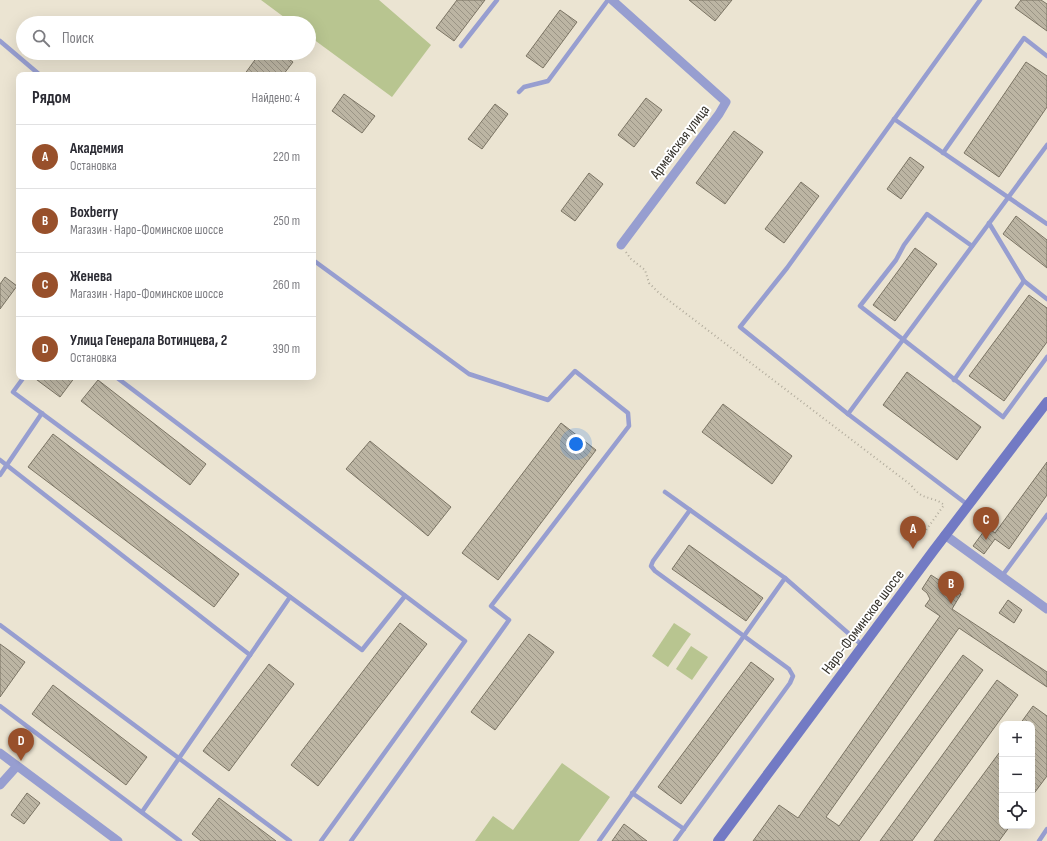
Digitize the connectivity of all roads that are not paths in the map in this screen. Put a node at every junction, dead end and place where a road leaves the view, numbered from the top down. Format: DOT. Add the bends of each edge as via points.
graph roads {
  1 [pos="497,0"];
  2 [pos="608,0"];
  3 [pos="612,0"];
  4 [pos="980,0"];
  5 [pos="0,41"];
  6 [pos="460,46"];
  7 [pos="16,55"];
  8 [pos="1047,56"];
  9 [pos="22,60"];
  10 [pos="36,72"];
  11 [pos="519,92"];
  12 [pos="894,119"];
  13 [pos="1047,145"];
  14 [pos="943,153"];
  15 [pos="1008,197"];
  16 [pos="989,223"];
  17 [pos="1047,224"];
  18 [pos="621,245"];
  19 [pos="972,246"];
  20 [pos="316,262"];
  21 [pos="1024,281"];
  22 [pos="1047,299"];
  23 [pos="903,340"];
  24 [pos="1047,358"];
  25 [pos="22,380"];
  26 [pos="120,380"];
  27 [pos="954,380"];
  28 [pos="1047,402"];
  29 [pos="42,413"];
  30 [pos="848,414"];
  31 [pos="0,460"];
  32 [pos="7,465"];
  33 [pos="0,475"];
  34 [pos="665,492"];
  35 [pos="968,505"];
  36 [pos="690,510"];
  37 [pos="1047,515"];
  38 [pos="945,535"];
  39 [pos="1002,576"];
  40 [pos="785,578"];
  41 [pos="405,596"];
  42 [pos="290,597"];
  43 [pos="1047,609"];
  44 [pos="0,624"];
  45 [pos="744,636"];
  46 [pos="863,646"];
  47 [pos="250,654"];
  48 [pos="0,706"];
  49 [pos="0,753"];
  50 [pos="178,758"];
  51 [pos="17,766"];
  52 [pos="0,785"];
  53 [pos="632,793"];
  54 [pos="142,812"];
  55 [pos="684,829"];
  56 [pos="1047,829"];
  57 [pos="118,841"];
  58 [pos="180,841"];
  59 [pos="290,841"];
  60 [pos="321,841"];
  61 [pos="351,841"];
  62 [pos="598,841"];
  63 [pos="675,841"];
  64 [pos="718,841"];
  65 [pos="1039,841"];
  1 -- 6 [label="lane"];
  2 -- 11 [label="lane" via="548,82 524,87"];
  3 -- 18 [label="street, Армейская улица" via="726,102"];
  4 -- 12 [label="lane"];
  5 -- 7 [label="lane"];
  8 -- 14 [label="lane" via="1024,38"];
  9 -- 10 [label="lane"];
  12 -- 14 [label="lane"];
  12 -- 30 [label="lane" via="787,268 740,327"];
  13 -- 15 [label="lane"];
  14 -- 15 [label="lane"];
  15 -- 16 [label="lane"];
  15 -- 17 [label="lane"];
  16 -- 19 [label="lane"];
  16 -- 21 [label="lane"];
  19 -- 23 [label="lane"];
  19 -- 23 [label="lane" via="927,214 904,245 896,260 860,306"];
  20 -- 61 [label="lane" via="469,374 548,400 575,371 628,412 629,426 491,606 509,620"];
  21 -- 22 [label="lane"];
  21 -- 27 [label="lane"];
  23 -- 27 [label="lane"];
  23 -- 30 [label="lane"];
  24 -- 27 [label="lane" via="1003,417"];
  25 -- 29 [label="lane" via="13,392"];
  26 -- 41 [label="lane"];
  28 -- 35 [label="main road, Наро-Фоминское шоссе"];
  29 -- 32 [label="lane"];
  29 -- 42 [label="lane"];
  30 -- 35 [label="lane"];
  31 -- 32 [label="lane"];
  32 -- 33 [label="lane"];
  32 -- 47 [label="lane"];
  34 -- 36 [label="lane"];
  35 -- 38 [label="main road, Наро-Фоминское шоссе"];
  36 -- 40 [label="lane"];
  36 -- 45 [label="lane" via="653,561 654,571"];
  37 -- 39 [label="lane"];
  38 -- 39 [label="street"];
  38 -- 46 [label="main road, Наро-Фоминское шоссе"];
  39 -- 43 [label="street"];
  40 -- 45 [label="lane"];
  40 -- 46 [label="lane"];
  41 -- 42 [label="lane" via="362,650"];
  41 -- 60 [label="lane" via="465,641"];
  42 -- 47 [label="lane"];
  44 -- 50 [label="lane"];
  45 -- 53 [label="lane"];
  45 -- 55 [label="lane" via="789,669 793,676 790,684"];
  46 -- 64 [label="main road, Наро-Фоминское шоссе"];
  47 -- 50 [label="lane"];
  48 -- 54 [label="lane"];
  49 -- 51 [label="street"];
  50 -- 54 [label="lane"];
  50 -- 59 [label="lane"];
  51 -- 52 [label="street"];
  51 -- 57 [label="street"];
  53 -- 55 [label="lane"];
  53 -- 62 [label="lane"];
  54 -- 58 [label="lane"];
  55 -- 63 [label="lane"];
  56 -- 65 [label="lane"];
}
